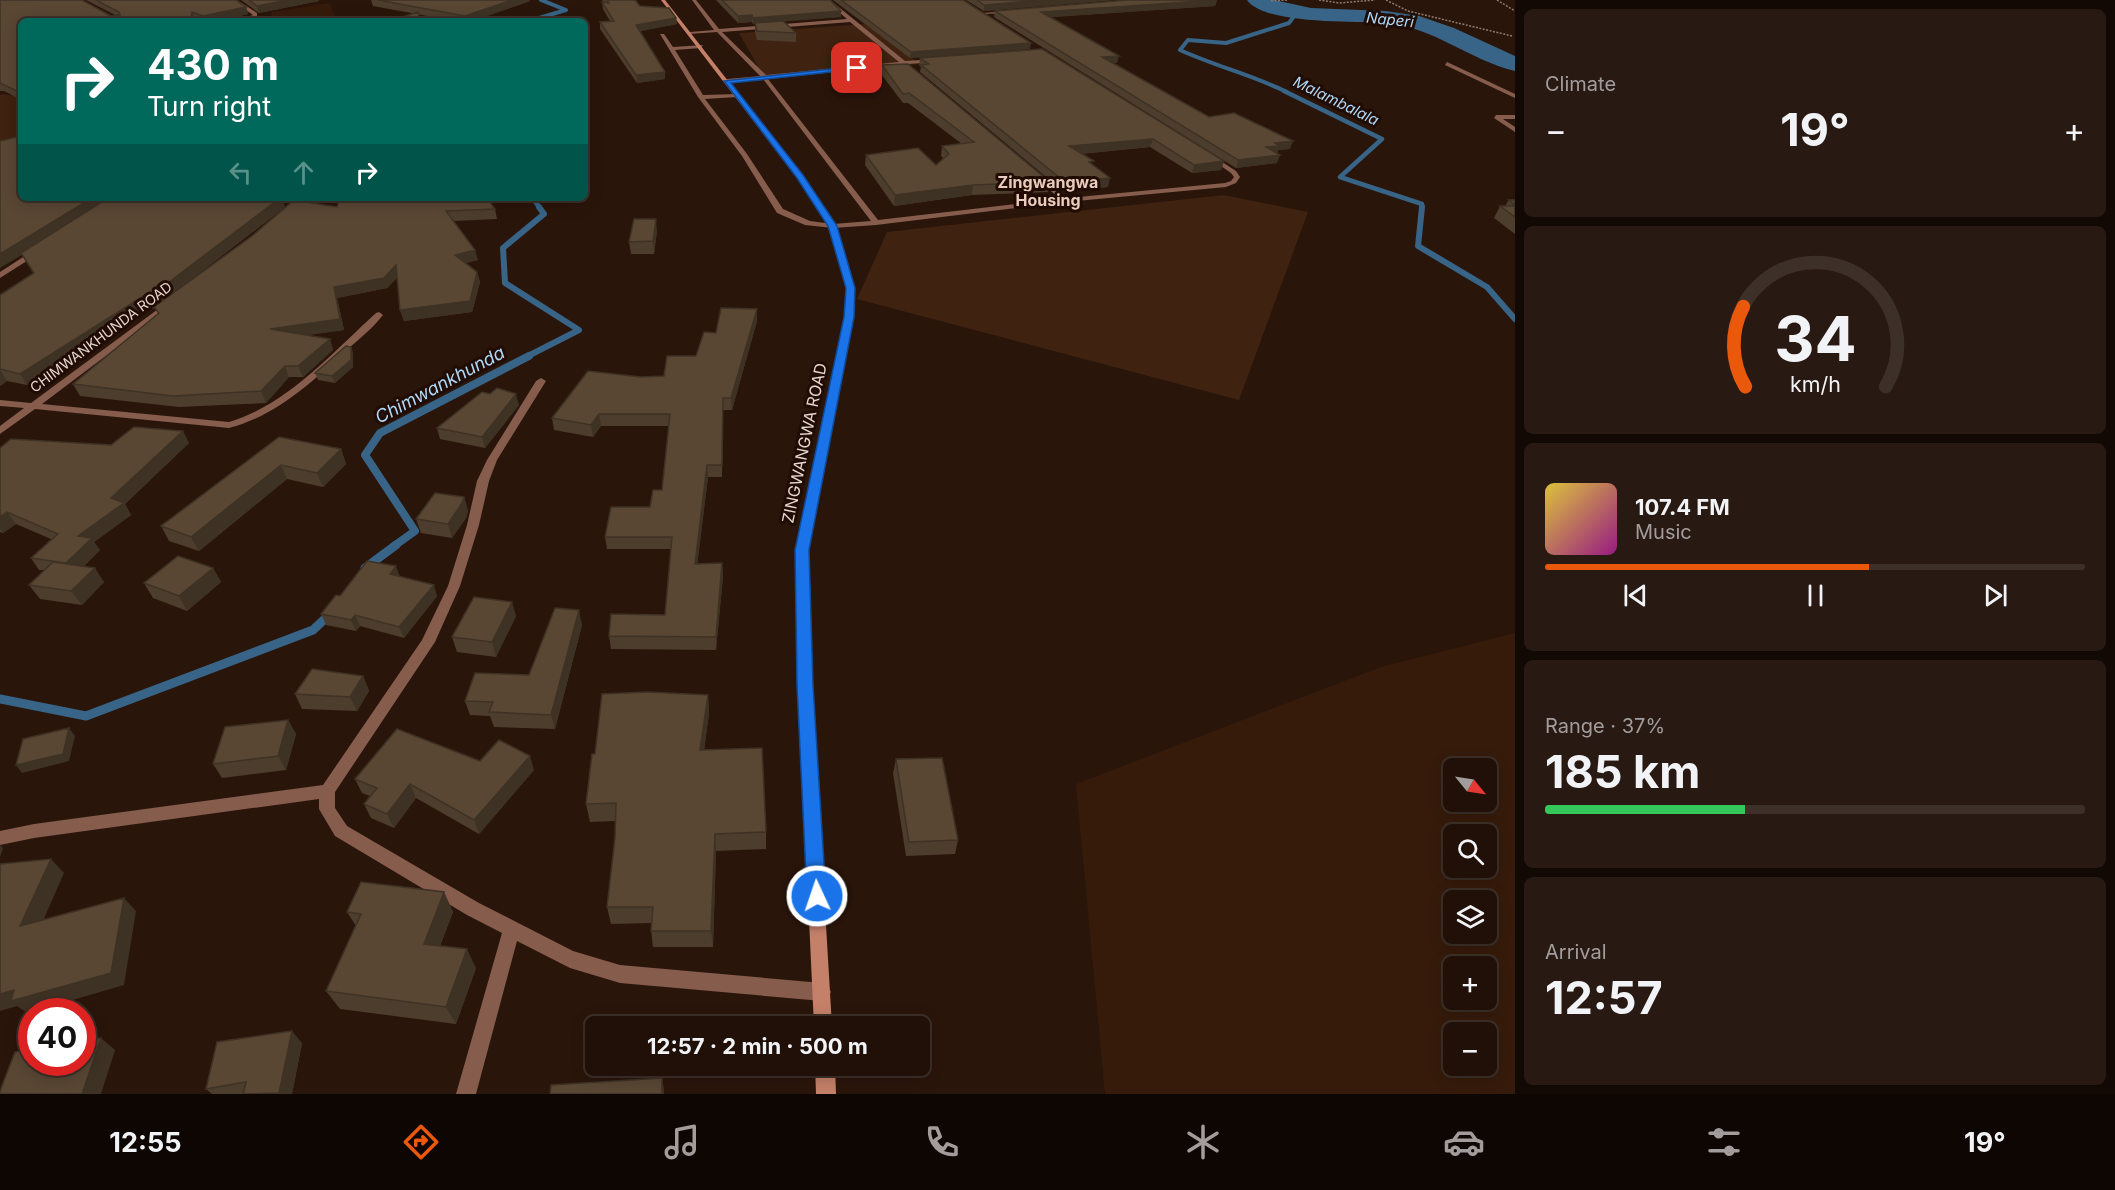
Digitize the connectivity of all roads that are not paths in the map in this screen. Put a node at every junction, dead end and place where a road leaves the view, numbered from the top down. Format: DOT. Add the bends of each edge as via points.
graph roads {
  1 [pos="234,0"];
  2 [pos="663,0"];
  3 [pos="694,0"];
  4 [pos="827,0"];
  5 [pos="974,9"];
  6 [pos="1015,12"];
  7 [pos="982,14"];
  8 [pos="248,18"];
  9 [pos="853,20"];
  10 [pos="992,21"];
  11 [pos="718,31"];
  12 [pos="690,33"];
  13 [pos="662,35"];
  14 [pos="701,46"];
  15 [pos="672,49"];
  16 [pos="937,60"];
  17 [pos="903,63"];
  18 [pos="1447,64"];
  19 [pos="912,70"];
  20 [pos="764,77"];
  21 [pos="727,81"];
  22 [pos="737,95"];
  23 [pos="1515,96"];
  24 [pos="701,97"];
  25 [pos="1515,117"];
  26 [pos="1515,130"];
  27 [pos="1204,152"];
  28 [pos="1030,170"];
  29 [pos="1066,200"];
  30 [pos="876,223"];
  31 [pos="833,226"];
  32 [pos="47,246"];
  33 [pos="0,276"];
  34 [pos="178,297"];
  35 [pos="379,315"];
  36 [pos="541,381"];
  37 [pos="0,403"];
  38 [pos="30,407"];
  39 [pos="0,431"];
  40 [pos="327,791"];
  41 [pos="0,838"];
  42 [pos="511,931"];
  43 [pos="822,992"];
  44 [pos="823,1016"];
  45 [pos="825,1076"];
  46 [pos="466,1094"];
  47 [pos="826,1094"];
  1 -- 8 [label="street" via="255,14"];
  2 -- 12 [label="street, ZINGWANGWA ROAD"];
  3 -- 11 [label="street"];
  4 -- 9 [label="street"];
  5 -- 7 [label="street"];
  6 -- 7 [label="street"];
  7 -- 10 [label="street"];
  9 -- 11 [label="street"];
  9 -- 17 [label="street"];
  11 -- 12 [label="street"];
  11 -- 20 [label="street"];
  12 -- 14 [label="street, ZINGWANGWA ROAD"];
  13 -- 15 [label="street"];
  14 -- 15 [label="street"];
  14 -- 21 [label="street, ZINGWANGWA ROAD"];
  15 -- 24 [label="street"];
  16 -- 17 [label="street"];
  17 -- 19 [label="street"];
  17 -- 20 [label="street"];
  18 -- 23 [label="street"];
  20 -- 21 [label="street"];
  20 -- 30 [label="street"];
  21 -- 22 [label="street, ZINGWANGWA ROAD"];
  22 -- 24 [label="street"];
  22 -- 31 [label="street, ZINGWANGWA ROAD"];
  24 -- 31 [label="street" via="745,155 780,211 808,223"];
  25 -- 26 [label="street" via="1496,117"];
  27 -- 29 [label="street" via="1234,172 1234,182"];
  28 -- 29 [label="street"];
  29 -- 30 [label="street"];
  30 -- 31 [label="street"];
  31 -- 43 [label="street, ZINGWANGWA ROAD" via="851,303 806,521 801,580"];
  32 -- 33 [label="street"];
  34 -- 38 [label="street, CHIMWANKHUNDA ROAD"];
  35 -- 38 [label="street" via="295,388 244,423 229,425"];
  36 -- 40 [label="street" via="492,460 454,586 428,642"];
  37 -- 38 [label="street"];
  38 -- 39 [label="street, CHIMWANKHUNDA ROAD"];
  40 -- 41 [label="street"];
  40 -- 42 [label="street" via="327,809 340,831"];
  42 -- 43 [label="street" via="570,960 620,974"];
  42 -- 46 [label="street"];
  43 -- 44 [label="street, ZINGWANGWA ROAD"];
  45 -- 47 [label="street"];
}
